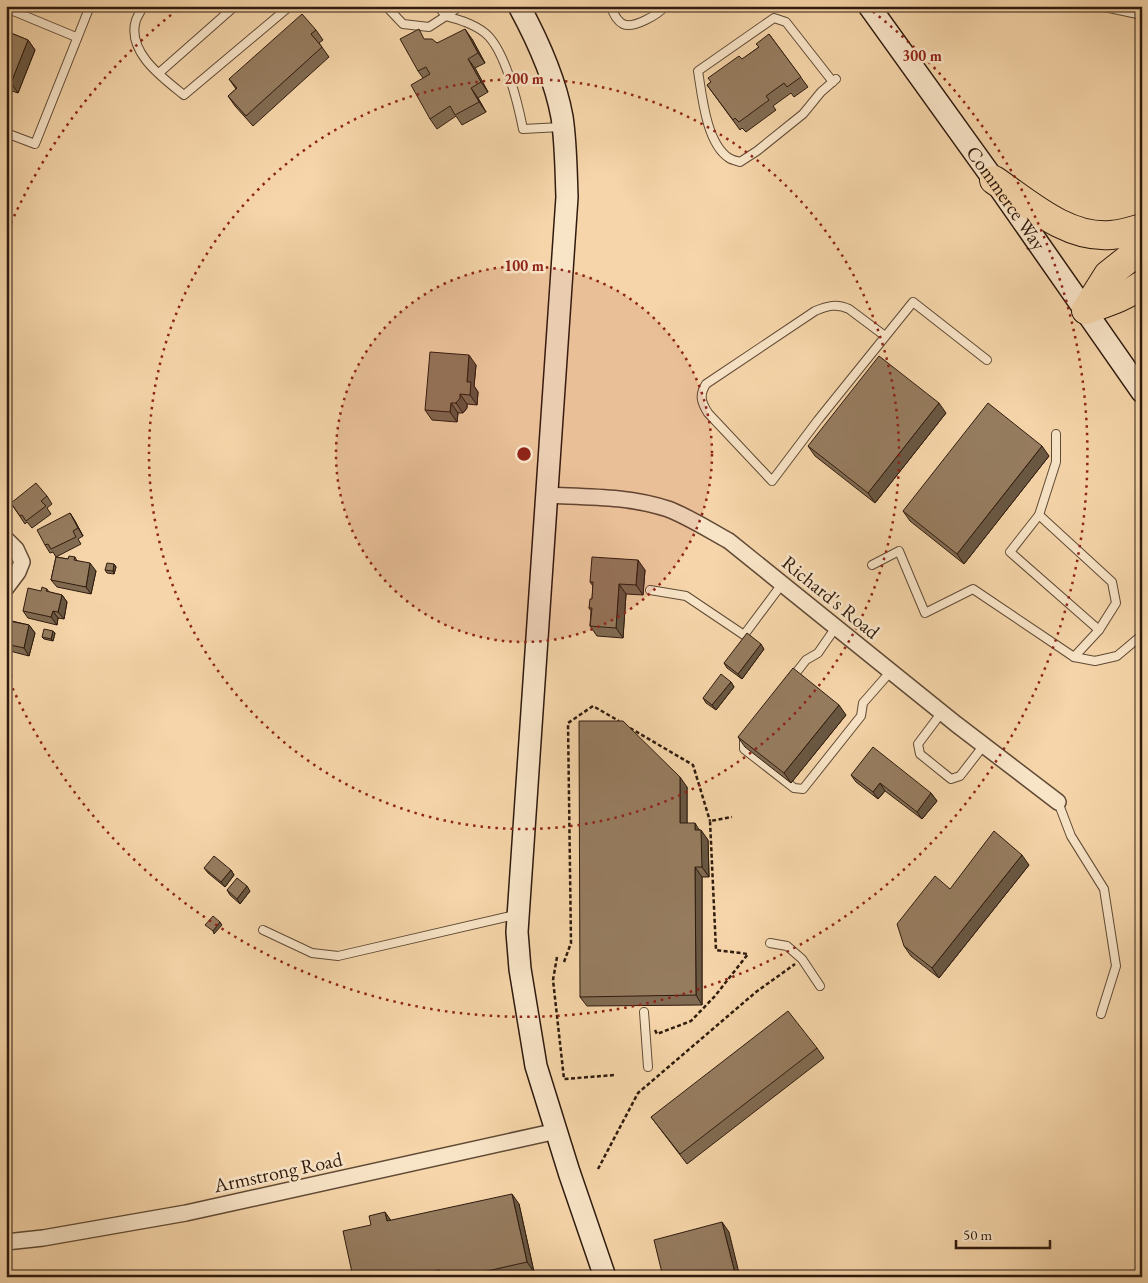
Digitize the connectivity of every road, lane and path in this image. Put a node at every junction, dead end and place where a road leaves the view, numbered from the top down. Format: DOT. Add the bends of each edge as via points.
graph roads {
  1 [pos="90,6"];
  2 [pos="143,6"];
  3 [pos="234,6"];
  4 [pos="290,6"];
  5 [pos="386,6"];
  6 [pos="438,6"];
  7 [pos="460,6"];
  8 [pos="519,6"];
  9 [pos="665,6"];
  10 [pos="869,6"];
  11 [pos="1100,6"];
  12 [pos="8,7"];
  13 [pos="611,8"];
  14 [pos="446,16"];
  15 [pos="1142,16"];
  16 [pos="76,37"];
  17 [pos="159,73"];
  18 [pos="835,80"];
  19 [pos="563,126"];
  20 [pos="6,133"];
  21 [pos="994,180"];
  22 [pos="1142,228"];
  23 [pos="1142,248"];
  24 [pos="1142,285"];
  25 [pos="1086,310"];
  26 [pos="886,336"];
  27 [pos="987,360"];
  28 [pos="1142,392"];
  29 [pos="1056,434"];
  30 [pos="547,495"];
  31 [pos="1039,515"];
  32 [pos="6,539"];
  33 [pos="872,565"];
  34 [pos="782,584"];
  35 [pos="6,588"];
  36 [pos="650,590"];
  37 [pos="836,627"];
  38 [pos="1099,630"];
  39 [pos="1142,635"];
  40 [pos="1074,657"];
  41 [pos="892,671"];
  42 [pos="789,682"];
  43 [pos="942,712"];
  44 [pos="750,732"];
  45 [pos="984,744"];
  46 [pos="1058,802"];
  47 [pos="732,817"];
  48 [pos="710,821"];
  49 [pos="518,914"];
  50 [pos="263,930"];
  51 [pos="770,943"];
  52 [pos="557,957"];
  53 [pos="802,959"];
  54 [pos="564,962"];
  55 [pos="820,986"];
  56 [pos="644,1012"];
  57 [pos="1101,1014"];
  58 [pos="648,1067"];
  59 [pos="615,1075"];
  60 [pos="557,1131"];
  61 [pos="598,1169"];
  62 [pos="6,1242"];
  63 [pos="605,1277"];
  1 -- 16 [label="lane"];
  2 -- 17 [label="lane" via="136,20 134,35 141,54"];
  3 -- 17 [label="lane"];
  4 -- 17 [label="lane" via="184,94"];
  5 -- 14 [label="lane" via="403,24 429,27"];
  6 -- 14 [label="lane"];
  7 -- 14 [label="lane"];
  8 -- 19 [label="street" via="554,82"];
  9 -- 13 [label="lane" via="654,16 633,26 617,20"];
  10 -- 21 [label="street, Commerce Way"];
  11 -- 15 [label="lane"];
  12 -- 16 [label="lane"];
  14 -- 19 [label="lane" via="486,33 496,45 516,94 523,129"];
  16 -- 20 [label="lane" via="35,144"];
  18 -- 18 [label="lane" via="786,22 774,18 698,71 705,115 717,145 728,158 740,162 803,114"];
  19 -- 30 [label="street" via="567,197"];
  21 -- 22 [label="highway" via="1047,217 1070,228 1110,235"];
  21 -- 25 [label="street, Commerce Way"];
  23 -- 25 [label="highway" via="1108,275"];
  24 -- 25 [label="highway"];
  25 -- 28 [label="street, Commerce Way"];
  26 -- 26 [label="lane" via="844,306 831,305 815,310 706,384 701,396 702,404 772,481"];
  26 -- 27 [label="lane" via="913,302"];
  29 -- 31 [label="lane" via="1056,462"];
  30 -- 34 [label="street, Richard's Road" via="607,498 669,509 729,541"];
  30 -- 49 [label="street"];
  31 -- 38 [label="lane" via="1112,582 1116,603"];
  31 -- 38 [label="lane" via="1010,552"];
  32 -- 35 [label="street" via="22,562"];
  33 -- 40 [label="lane" via="899,551 925,613 973,589"];
  34 -- 36 [label="lane" via="744,635 686,596"];
  34 -- 37 [label="street, Richard's Road"];
  37 -- 41 [label="street, Richard's Road"];
  37 -- 42 [label="lane" via="818,652 806,660"];
  38 -- 40 [label="lane"];
  39 -- 40 [label="lane" via="1117,656 1095,661"];
  41 -- 43 [label="street, Richard's Road"];
  41 -- 44 [label="lane" via="863,703 861,716 803,789 794,788 744,749 744,740"];
  43 -- 45 [label="street, Richard's Road"];
  43 -- 45 [label="lane" via="918,744 920,754 951,779 960,776"];
  45 -- 46 [label="street, Richard's Road"];
  46 -- 57 [label="lane" via="1071,836 1104,889 1116,966"];
  47 -- 48 [label="path"];
  48 -- 54 [label="path" via="693,765 593,706 568,723 571,943"];
  48 -- 56 [label="path" via="716,950 748,954 691,1021 658,1034"];
  49 -- 50 [label="lane" via="338,956 312,953"];
  49 -- 60 [label="street" via="520,969 536,1066"];
  51 -- 53 [label="lane" via="787,946"];
  52 -- 59 [label="path" via="553,980 564,1079"];
  53 -- 55 [label="lane"];
  53 -- 61 [label="path" via="756,992 638,1093"];
  56 -- 58 [label="lane"];
  60 -- 62 [label="street, Armstrong Road" via="186,1213"];
  60 -- 63 [label="street"];
}
